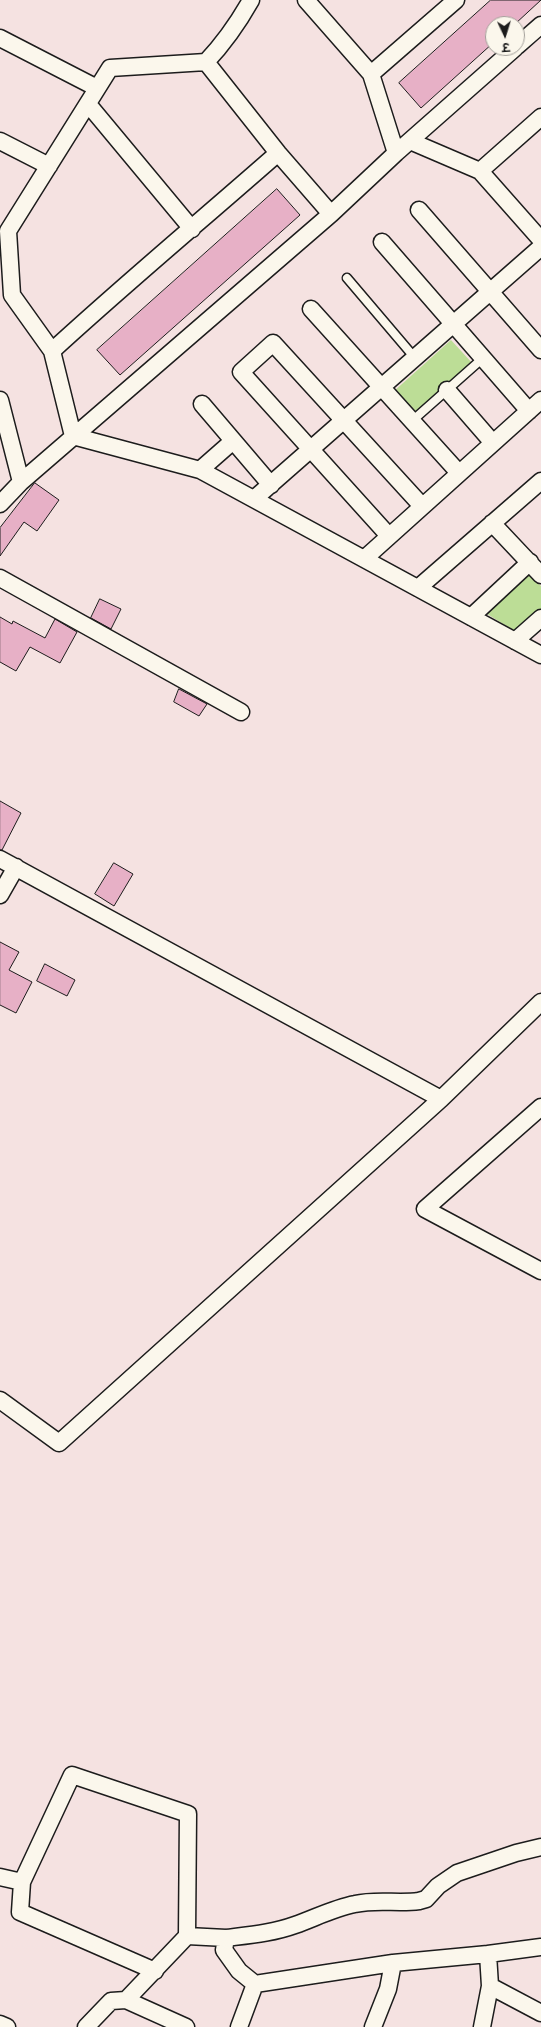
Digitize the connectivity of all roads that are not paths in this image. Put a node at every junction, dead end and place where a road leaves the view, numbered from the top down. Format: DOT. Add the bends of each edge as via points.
graph roads {
  1 [pos="251,0"];
  2 [pos="306,0"];
  3 [pos="456,0"];
  4 [pos="541,25"];
  5 [pos="0,38"];
  6 [pos="525,39"];
  7 [pos="506,56"];
  8 [pos="206,62"];
  9 [pos="371,74"];
  10 [pos="97,88"];
  11 [pos="88,104"];
  12 [pos="541,117"];
  13 [pos="0,141"];
  14 [pos="410,141"];
  15 [pos="278,153"];
  16 [pos="396,153"];
  17 [pos="49,166"];
  18 [pos="480,170"];
  19 [pos="419,210"];
  20 [pos="331,214"];
  21 [pos="4,229"];
  22 [pos="192,229"];
  23 [pos="541,240"];
  24 [pos="382,242"];
  25 [pos="541,247"];
  26 [pos="347,278"];
  27 [pos="490,292"];
  28 [pos="311,309"];
  29 [pos="453,324"];
  30 [pos="541,350"];
  31 [pos="52,351"];
  32 [pos="414,358"];
  33 [pos="483,358"];
  34 [pos="381,387"];
  35 [pos="447,390"];
  36 [pos="0,400"];
  37 [pos="541,400"];
  38 [pos="202,404"];
  39 [pos="529,411"];
  40 [pos="344,420"];
  41 [pos="412,421"];
  42 [pos="73,436"];
  43 [pos="233,440"];
  44 [pos="493,443"];
  45 [pos="311,450"];
  46 [pos="200,470"];
  47 [pos="459,473"];
  48 [pos="21,482"];
  49 [pos="271,484"];
  50 [pos="538,489"];
  51 [pos="254,499"];
  52 [pos="0,504"];
  53 [pos="422,506"];
  54 [pos="492,523"];
  55 [pos="389,536"];
  56 [pos="364,559"];
  57 [pos="530,562"];
  58 [pos="541,575"];
  59 [pos="0,578"];
  60 [pos="418,588"];
  61 [pos="471,617"];
  62 [pos="541,618"];
  63 [pos="515,641"];
  64 [pos="541,655"];
  65 [pos="241,712"];
  66 [pos="0,859"];
  67 [pos="16,867"];
  68 [pos="0,895"];
  69 [pos="541,1002"];
  70 [pos="440,1099"];
  71 [pos="541,1107"];
  72 [pos="541,1271"];
  73 [pos="0,1400"];
  74 [pos="541,1848"];
  75 [pos="0,1877"];
  76 [pos="22,1882"];
  77 [pos="187,1936"];
  78 [pos="226,1938"];
  79 [pos="541,1947"];
  80 [pos="488,1954"];
  81 [pos="393,1963"];
  82 [pos="155,1971"];
  83 [pos="255,1984"];
  84 [pos="490,1986"];
  85 [pos="126,2000"];
  86 [pos="541,2013"];
  87 [pos="0,2024"];
  88 [pos="6,2027"];
  89 [pos="86,2027"];
  90 [pos="186,2027"];
  91 [pos="239,2027"];
  92 [pos="373,2027"];
  93 [pos="482,2027"];
  1 -- 8 [label="street" via="238,23"];
  2 -- 9 [label="street"];
  3 -- 9 [label="street"];
  4 -- 6 [label="street"];
  5 -- 10 [label="street"];
  7 -- 14 [label="street"];
  8 -- 10 [label="street" via="110,68"];
  8 -- 15 [label="street"];
  9 -- 16 [label="street"];
  10 -- 11 [label="street"];
  11 -- 17 [label="street"];
  11 -- 22 [label="street"];
  12 -- 18 [label="street"];
  13 -- 17 [label="street"];
  14 -- 16 [label="street"];
  14 -- 18 [label="street"];
  15 -- 20 [label="street"];
  15 -- 22 [label="street"];
  16 -- 20 [label="street"];
  17 -- 21 [label="street"];
  18 -- 23 [label="street"];
  19 -- 27 [label="street"];
  20 -- 42 [label="street"];
  21 -- 31 [label="street" via="12,295"];
  22 -- 31 [label="street"];
  24 -- 29 [label="street"];
  25 -- 27 [label="street"];
  26 -- 32 [label="lane"];
  27 -- 29 [label="street"];
  27 -- 30 [label="street"];
  28 -- 34 [label="street"];
  29 -- 32 [label="street"];
  29 -- 33 [label="street"];
  31 -- 42 [label="street"];
  32 -- 34 [label="street"];
  33 -- 35 [label="lane"];
  33 -- 39 [label="street"];
  34 -- 40 [label="street"];
  34 -- 41 [label="street"];
  35 -- 41 [label="lane"];
  35 -- 44 [label="street"];
  36 -- 48 [label="street"];
  37 -- 39 [label="street"];
  38 -- 43 [label="street"];
  39 -- 44 [label="street"];
  40 -- 45 [label="street"];
  40 -- 45 [label="street" via="273,343 241,372"];
  40 -- 53 [label="street"];
  41 -- 47 [label="street"];
  42 -- 46 [label="street"];
  42 -- 48 [label="street"];
  43 -- 46 [label="street"];
  43 -- 49 [label="street"];
  44 -- 47 [label="street"];
  45 -- 49 [label="street"];
  45 -- 55 [label="street"];
  46 -- 51 [label="street"];
  47 -- 53 [label="street"];
  48 -- 52 [label="street"];
  49 -- 51 [label="street"];
  50 -- 54 [label="street"];
  51 -- 56 [label="street"];
  53 -- 55 [label="street"];
  54 -- 57 [label="street"];
  54 -- 60 [label="street"];
  55 -- 56 [label="street"];
  56 -- 60 [label="street"];
  57 -- 58 [label="street"];
  57 -- 61 [label="street"];
  59 -- 65 [label="street"];
  60 -- 61 [label="street"];
  61 -- 63 [label="street"];
  62 -- 63 [label="street"];
  63 -- 64 [label="street"];
  66 -- 67 [label="street"];
  67 -- 68 [label="street"];
  67 -- 70 [label="street"];
  69 -- 70 [label="street"];
  70 -- 73 [label="street" via="59,1443"];
  71 -- 72 [label="street" via="425,1209"];
  74 -- 78 [label="street" via="516,1853 457,1873 438,1886 426,1899 419,1901 372,1901 355,1904 315,1915 275,1931"];
  75 -- 76 [label="street"];
  76 -- 77 [label="street" via="72,1774 188,1814"];
  76 -- 82 [label="street" via="20,1912"];
  77 -- 78 [label="street"];
  77 -- 82 [label="street"];
  78 -- 83 [label="street" via="224,1950 239,1971"];
  79 -- 80 [label="street"];
  80 -- 81 [label="street"];
  80 -- 84 [label="street"];
  81 -- 83 [label="street"];
  81 -- 92 [label="street" via="388,1989"];
  82 -- 85 [label="street"];
  83 -- 91 [label="street"];
  84 -- 86 [label="street"];
  84 -- 93 [label="street"];
  85 -- 89 [label="street" via="111,2001"];
  85 -- 90 [label="street"];
  87 -- 88 [label="street"];
}
